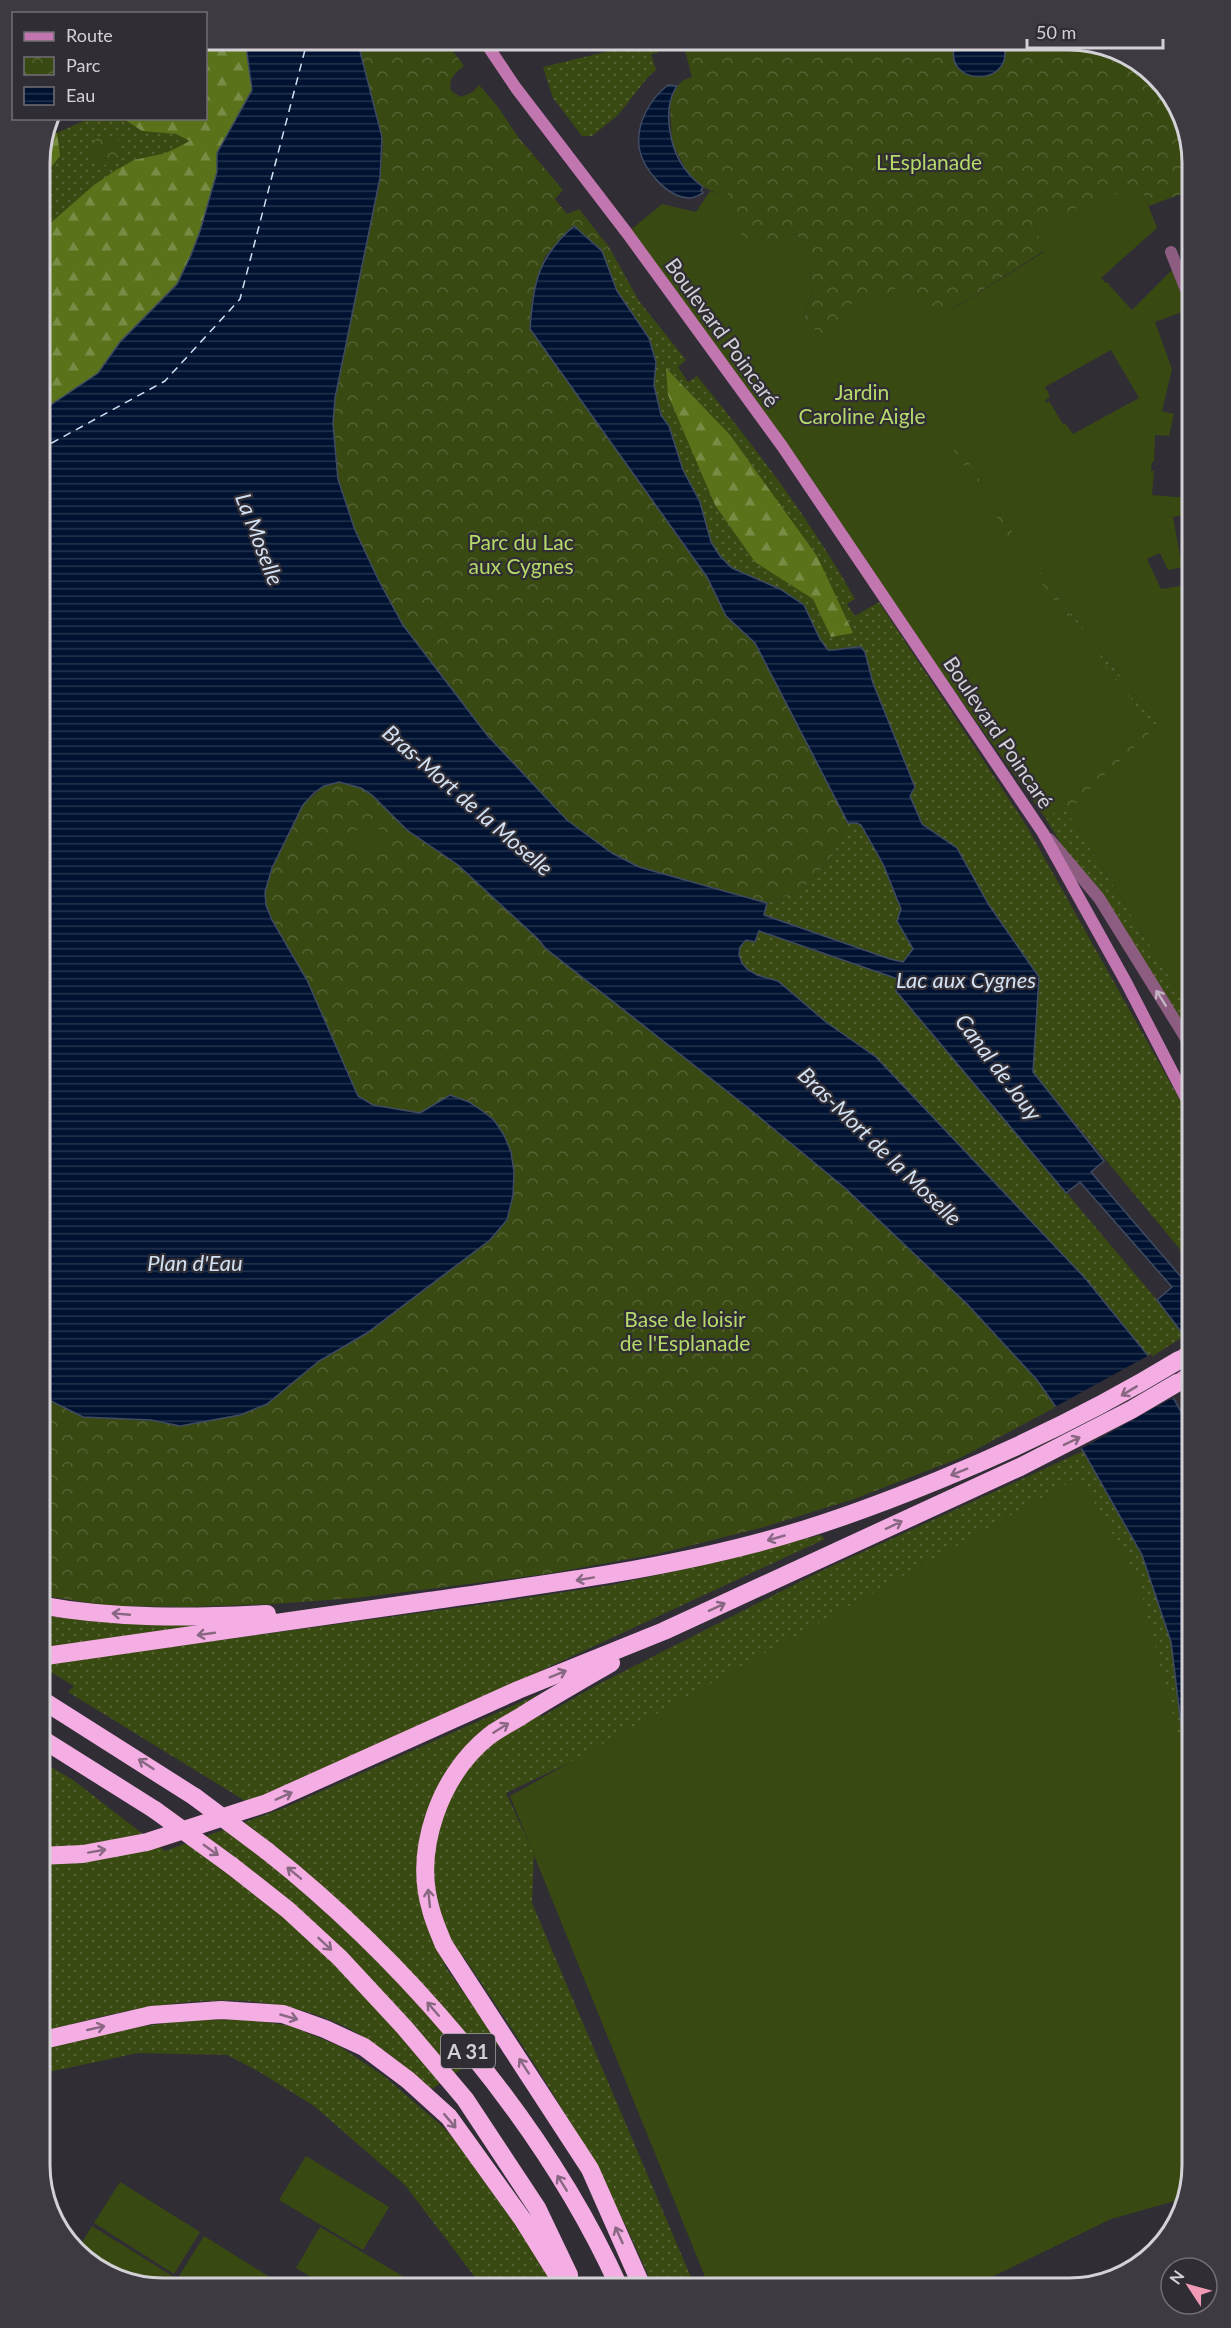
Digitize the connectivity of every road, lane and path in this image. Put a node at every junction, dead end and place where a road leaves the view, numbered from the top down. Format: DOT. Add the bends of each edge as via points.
graph roads {
  1 [pos="490,50"];
  2 [pos="1171,252"];
  3 [pos="1182,280"];
  4 [pos="1043,833"];
  5 [pos="1182,1032"];
  6 [pos="1182,1091"];
  7 [pos="1182,1370"];
  8 [pos="1016,1458"];
  9 [pos="451,1598"];
  10 [pos="50,1606"];
  11 [pos="664,1631"];
  12 [pos="50,1655"];
  13 [pos="50,1705"];
  14 [pos="50,1744"];
  15 [pos="50,1856"];
  16 [pos="50,2039"];
  17 [pos="559,2278"];
  18 [pos="571,2278"];
  19 [pos="614,2278"];
  20 [pos="638,2278"];
  1 -- 4 [label="main road, Boulevard Poincaré" via="782,446"];
  2 -- 3 [label="street"];
  5 -- 4 [label="street, Boulevard Poincaré, one-way" via="1099,898"];
  4 -- 6 [label="main road, Boulevard Poincaré"];
  7 -- 8 [label="highway" via="1131,1410"];
  8 -- 9 [label="highway, one-way" via="754,1544 657,1567"];
  11 -- 8 [label="highway, one-way"];
  9 -- 10 [label="highway, one-way" via="207,1618"];
  9 -- 12 [label="highway, one-way"];
  15 -- 11 [label="highway, one-way" via="83,1854 147,1842 267,1803 519,1690"];
  20 -- 11 [label="highway, one-way" via="590,2169 444,1945 430,1909 426,1870 428,1840 437,1809 466,1758 489,1736"];
  19 -- 13 [label="highway, A 31, one-way, bridge" via="543,2152 462,2043 382,1953 339,1911 195,1797"];
  14 -- 18 [label="highway, A 31, one-way, bridge" via="155,1810 232,1866 340,1958 465,2099 537,2208"];
  16 -- 17 [label="highway, one-way" via="151,2015 221,2010 284,2014 364,2047 448,2117 523,2220"];
}
